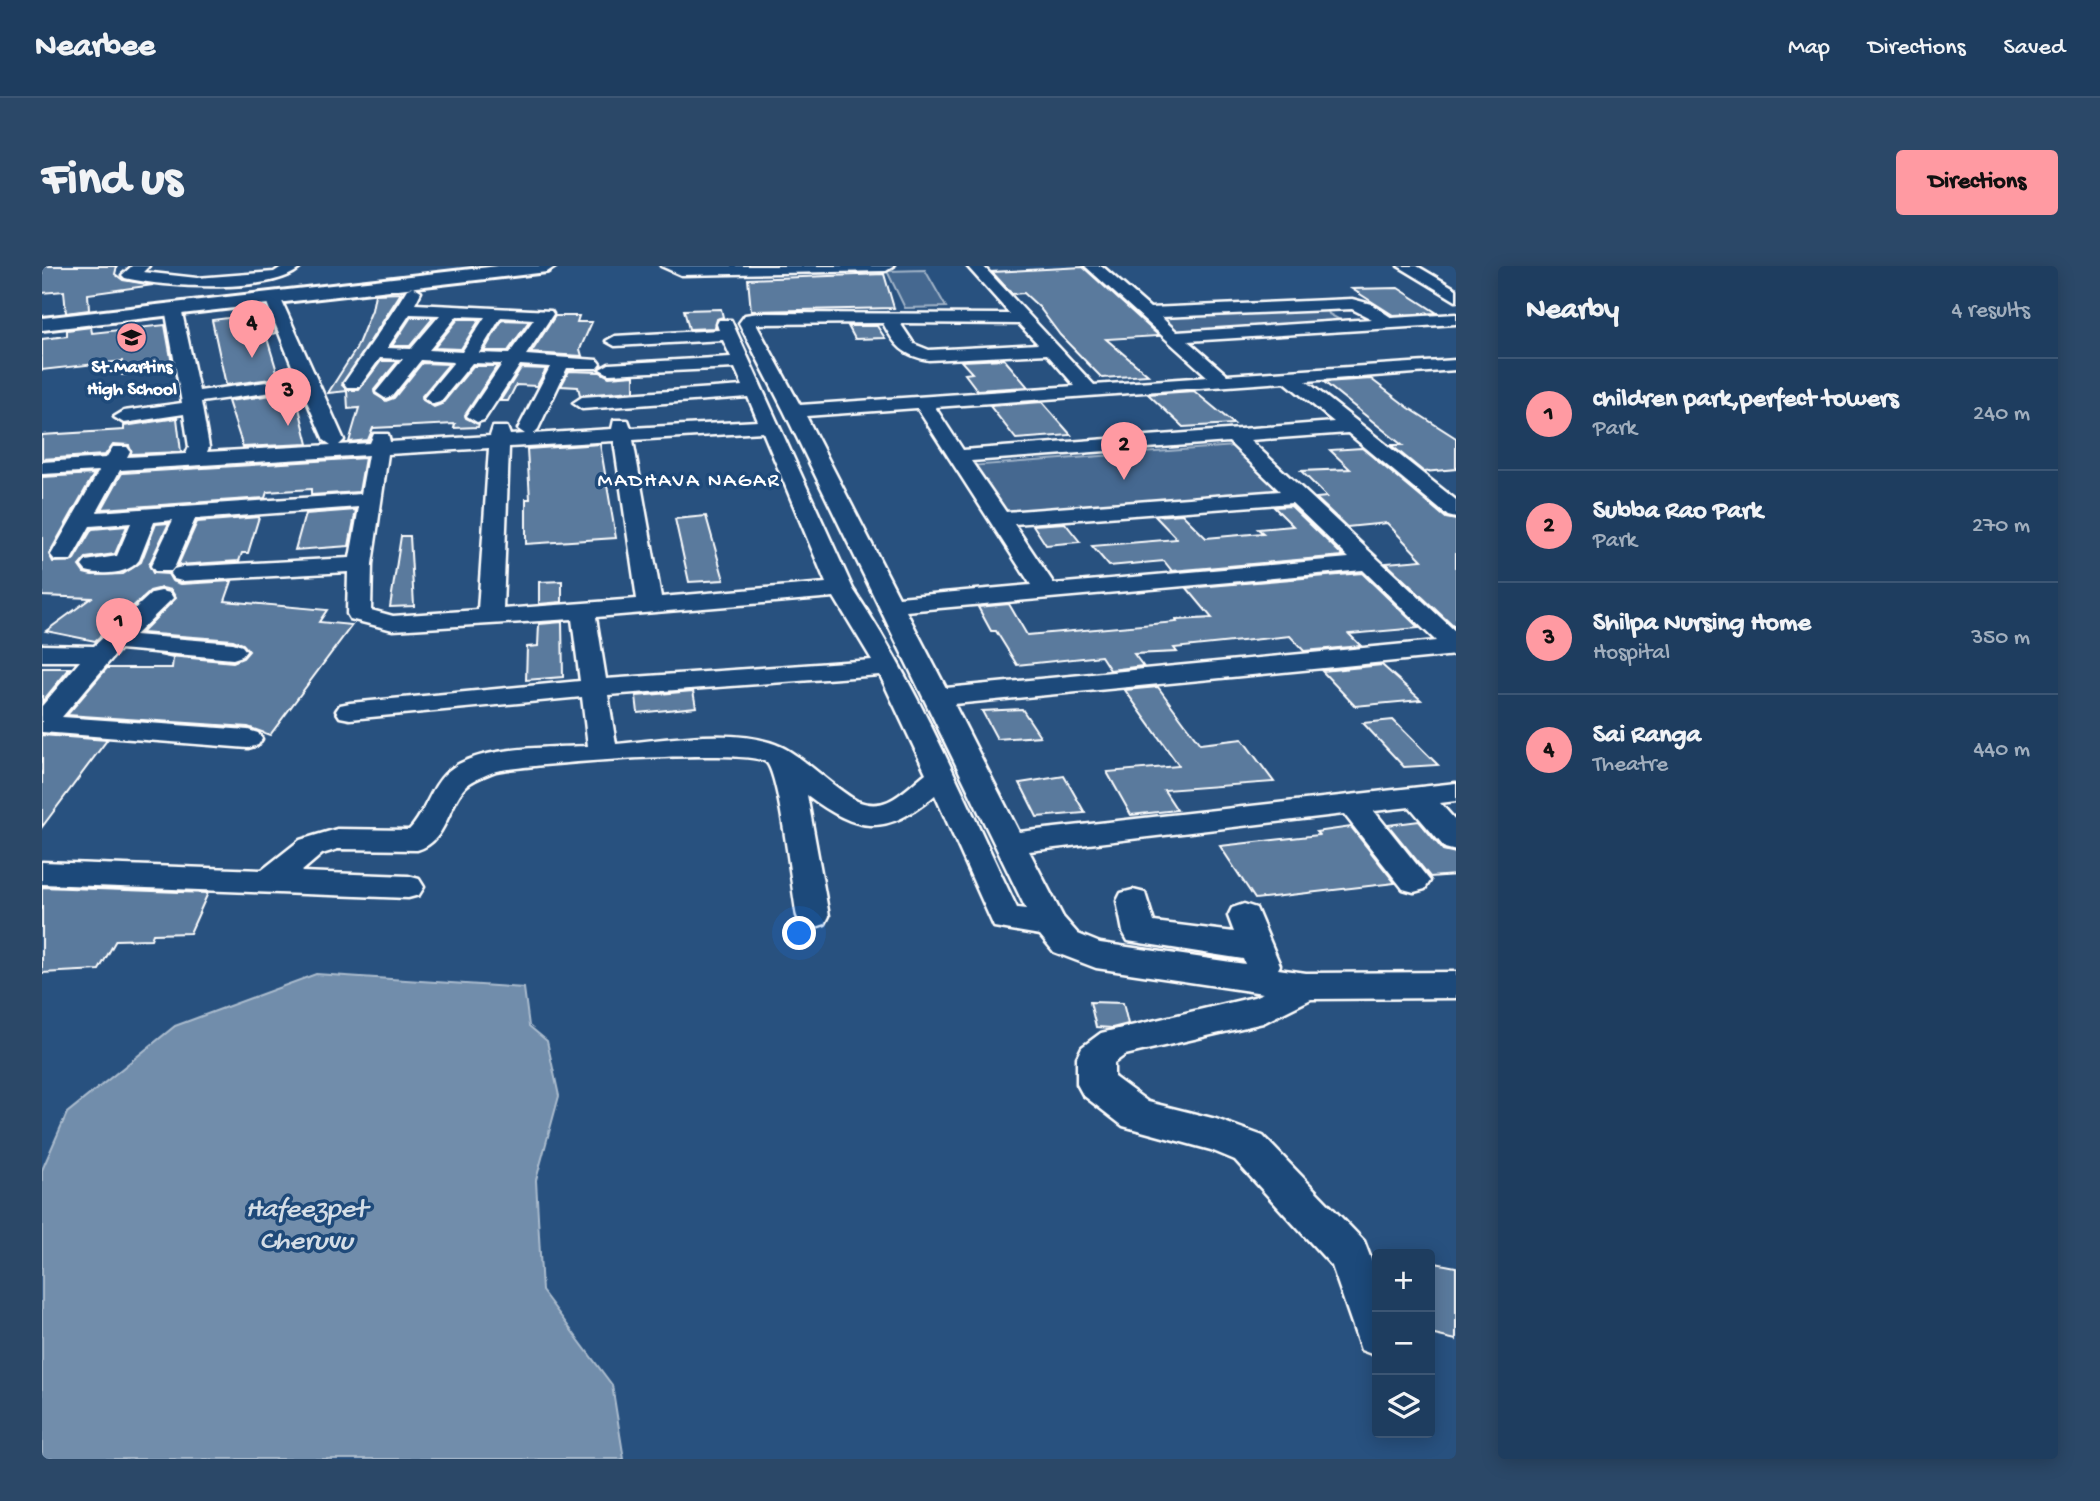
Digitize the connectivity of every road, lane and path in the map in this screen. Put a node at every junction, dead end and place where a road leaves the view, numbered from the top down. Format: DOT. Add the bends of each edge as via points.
graph roads {
  1 [pos="141,266"];
  2 [pos="194,266"];
  3 [pos="238,266"];
  4 [pos="295,266"];
  5 [pos="481,266"];
  6 [pos="547,266"];
  7 [pos="669,266"];
  8 [pos="886,266"];
  9 [pos="975,266"];
  10 [pos="1093,266"];
  11 [pos="1406,266"];
  12 [pos="168,281"];
  13 [pos="215,281"];
  14 [pos="373,282"];
  15 [pos="405,283"];
  16 [pos="278,287"];
  17 [pos="198,290"];
  18 [pos="1456,296"];
  19 [pos="173,308"];
  20 [pos="405,309"];
  21 [pos="452,311"];
  22 [pos="496,312"];
  23 [pos="1146,313"];
  24 [pos="42,315"];
  25 [pos="889,318"];
  26 [pos="1022,319"];
  27 [pos="1456,319"];
  28 [pos="42,324"];
  29 [pos="1390,324"];
  30 [pos="736,334"];
  31 [pos="1173,337"];
  32 [pos="615,341"];
  33 [pos="1051,349"];
  34 [pos="373,352"];
  35 [pos="416,355"];
  36 [pos="467,358"];
  37 [pos="513,360"];
  38 [pos="742,362"];
  39 [pos="561,363"];
  40 [pos="591,364"];
  41 [pos="1456,365"];
  42 [pos="1427,367"];
  43 [pos="609,369"];
  44 [pos="1290,377"];
  45 [pos="1223,381"];
  46 [pos="307,382"];
  47 [pos="353,383"];
  48 [pos="1456,387"];
  49 [pos="1088,390"];
  50 [pos="756,391"];
  51 [pos="385,392"];
  52 [pos="433,398"];
  53 [pos="922,402"];
  54 [pos="192,403"];
  55 [pos="582,403"];
  56 [pos="794,411"];
  57 [pos="477,416"];
  58 [pos="124,417"];
  59 [pos="768,421"];
  60 [pos="1353,427"];
  61 [pos="528,429"];
  62 [pos="622,430"];
  63 [pos="1234,436"];
  64 [pos="500,437"];
  65 [pos="334,440"];
  66 [pos="381,443"];
  67 [pos="196,453"];
  68 [pos="42,456"];
  69 [pos="958,456"];
  70 [pos="117,457"];
  71 [pos="42,468"];
  72 [pos="1297,496"];
  73 [pos="372,500"];
  74 [pos="1456,511"];
  75 [pos="187,513"];
  76 [pos="145,516"];
  77 [pos="999,519"];
  78 [pos="84,520"];
  79 [pos="63,555"];
  80 [pos="1368,563"];
  81 [pos="360,564"];
  82 [pos="94,566"];
  83 [pos="841,589"];
  84 [pos="1047,591"];
  85 [pos="161,598"];
  86 [pos="650,605"];
  87 [pos="892,605"];
  88 [pos="583,611"];
  89 [pos="490,615"];
  90 [pos="1456,646"];
  91 [pos="107,647"];
  92 [pos="233,651"];
  93 [pos="42,653"];
  94 [pos="889,667"];
  95 [pos="595,688"];
  96 [pos="940,700"];
  97 [pos="908,707"];
  98 [pos="350,711"];
  99 [pos="42,724"];
  100 [pos="247,739"];
  101 [pos="603,753"];
  102 [pos="781,760"];
  103 [pos="941,776"];
  104 [pos="1456,792"];
  105 [pos="1417,796"];
  106 [pos="1352,804"];
  107 [pos="1456,841"];
  108 [pos="1011,843"];
  109 [pos="42,873"];
  110 [pos="1415,881"];
  111 [pos="268,882"];
  112 [pos="408,887"];
  113 [pos="1133,901"];
  114 [pos="813,916"];
  115 [pos="1244,916"];
  116 [pos="1050,924"];
  117 [pos="1257,948"];
  118 [pos="1267,980"];
  119 [pos="1456,985"];
  120 [pos="1306,986"];
  121 [pos="1372,1321"];
  1 -- 12 [label="street" via="130,275"];
  2 -- 12 [label="street"];
  3 -- 13 [label="street"];
  4 -- 16 [label="street"];
  5 -- 14 [label="highway"];
  6 -- 15 [label="highway"];
  7 -- 8 [label="street" via="681,270"];
  9 -- 26 [label="street"];
  10 -- 23 [label="street"];
  11 -- 18 [label="street"];
  12 -- 17 [label="street"];
  13 -- 16 [label="street"];
  13 -- 17 [label="street"];
  14 -- 15 [label="highway"];
  14 -- 16 [label="highway"];
  15 -- 20 [label="street" via="414,293"];
  16 -- 17 [label="highway"];
  16 -- 19 [label="highway"];
  16 -- 46 [label="street"];
  17 -- 24 [label="highway"];
  19 -- 28 [label="highway"];
  19 -- 54 [label="street"];
  20 -- 21 [label="street"];
  20 -- 34 [label="street"];
  21 -- 22 [label="street"];
  21 -- 35 [label="street"];
  22 -- 36 [label="street"];
  22 -- 37 [label="street" via="545,314"];
  23 -- 29 [label="street" via="1352,304"];
  23 -- 31 [label="street"];
  25 -- 26 [label="street"];
  25 -- 30 [label="street" via="755,318"];
  25 -- 33 [label="street" via="906,348 916,353"];
  26 -- 33 [label="street"];
  27 -- 29 [label="street"];
  29 -- 31 [label="street"];
  30 -- 32 [label="street"];
  30 -- 38 [label="street"];
  30 -- 56 [label="street"];
  31 -- 45 [label="street"];
  33 -- 49 [label="street"];
  34 -- 35 [label="street"];
  34 -- 47 [label="street"];
  35 -- 36 [label="street"];
  35 -- 51 [label="street"];
  36 -- 37 [label="street"];
  36 -- 52 [label="street"];
  37 -- 39 [label="street"];
  37 -- 57 [label="street"];
  38 -- 43 [label="street"];
  38 -- 50 [label="street"];
  39 -- 40 [label="street"];
  39 -- 61 [label="street"];
  41 -- 42 [label="street"];
  42 -- 44 [label="street"];
  42 -- 48 [label="street"];
  44 -- 45 [label="street"];
  44 -- 60 [label="street"];
  45 -- 49 [label="street"];
  46 -- 54 [label="street"];
  46 -- 65 [label="street"];
  49 -- 53 [label="street"];
  50 -- 55 [label="street"];
  50 -- 59 [label="street"];
  53 -- 56 [label="street"];
  53 -- 69 [label="street"];
  54 -- 58 [label="street"];
  54 -- 67 [label="street"];
  56 -- 87 [label="street"];
  59 -- 62 [label="street"];
  59 -- 83 [label="street"];
  60 -- 63 [label="street"];
  60 -- 74 [label="street"];
  61 -- 62 [label="street"];
  61 -- 64 [label="street"];
  62 -- 64 [label="street"];
  62 -- 86 [label="street"];
  63 -- 69 [label="street"];
  63 -- 72 [label="street"];
  64 -- 66 [label="street"];
  64 -- 89 [label="street"];
  65 -- 66 [label="street"];
  65 -- 67 [label="street"];
  66 -- 67 [label="street"];
  66 -- 73 [label="street"];
  67 -- 70 [label="street"];
  68 -- 70 [label="street"];
  69 -- 77 [label="street"];
  70 -- 71 [label="street"];
  70 -- 78 [label="street"];
  72 -- 77 [label="street"];
  72 -- 80 [label="street"];
  73 -- 75 [label="street"];
  73 -- 81 [label="street"];
  75 -- 76 [label="street"];
  75 -- 81 [label="street" via="173,570"];
  76 -- 78 [label="street"];
  76 -- 82 [label="street" via="127,560"];
  77 -- 84 [label="street"];
  78 -- 79 [label="street"];
  80 -- 84 [label="street"];
  80 -- 90 [label="street"];
  81 -- 89 [label="street" via="359,614 393,623"];
  83 -- 86 [label="street"];
  83 -- 94 [label="street"];
  84 -- 87 [label="street"];
  85 -- 91 [label="street"];
  86 -- 88 [label="street"];
  87 -- 96 [label="street"];
  88 -- 89 [label="street"];
  88 -- 95 [label="street"];
  90 -- 96 [label="street"];
  91 -- 92 [label="street"];
  91 -- 93 [label="street"];
  91 -- 99 [label="street"];
  94 -- 95 [label="street"];
  94 -- 97 [label="street"];
  95 -- 98 [label="street"];
  95 -- 101 [label="street"];
  96 -- 97 [label="street"];
  96 -- 108 [label="street"];
  97 -- 103 [label="street"];
  99 -- 100 [label="street"];
  101 -- 102 [label="street" via="709,746 769,752"];
  101 -- 111 [label="street" via="519,759 460,775 428,831 417,840 337,839 311,848"];
  102 -- 103 [label="street" via="839,805 884,816"];
  102 -- 114 [label="street"];
  103 -- 116 [label="street" via="1006,919"];
  104 -- 105 [label="street"];
  105 -- 106 [label="street"];
  105 -- 107 [label="street"];
  106 -- 108 [label="street"];
  106 -- 110 [label="street"];
  108 -- 116 [label="street"];
  109 -- 111 [label="street"];
  111 -- 112 [label="street"];
  113 -- 117 [label="street" via="1140,932"];
  115 -- 117 [label="street"];
  116 -- 118 [label="street" via="1066,943 1096,955"];
  117 -- 118 [label="street"];
  118 -- 120 [label="street"];
  119 -- 120 [label="street"];
  120 -- 121 [label="street" via="1263,1009 1114,1042 1095,1057 1096,1084 1137,1115 1250,1148 1349,1255"];
}
